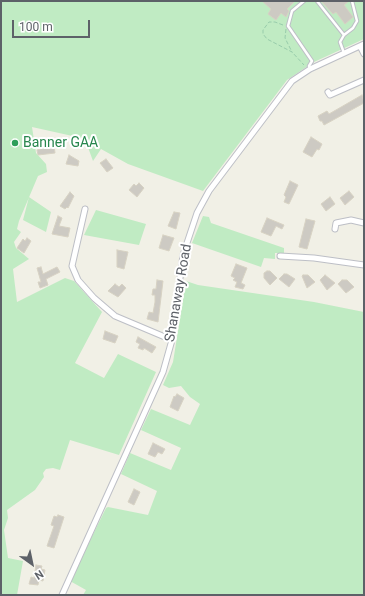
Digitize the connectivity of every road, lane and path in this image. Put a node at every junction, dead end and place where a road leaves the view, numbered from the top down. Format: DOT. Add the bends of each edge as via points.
graph roads {
  1 [pos="304,1"];
  2 [pos="316,1"];
  3 [pos="352,1"];
  4 [pos="288,26"];
  5 [pos="344,35"];
  6 [pos="362,45"];
  7 [pos="292,52"];
  8 [pos="344,54"];
  9 [pos="364,54"];
  10 [pos="310,68"];
  11 [pos="364,80"];
  12 [pos="328,92"];
  13 [pos="85,209"];
  14 [pos="364,223"];
  15 [pos="335,229"];
  16 [pos="289,250"];
  17 [pos="280,256"];
  18 [pos="289,256"];
  19 [pos="364,265"];
  20 [pos="172,340"];
  21 [pos="62,595"];
  1 -- 4 [label="lane" via="292,12"];
  2 -- 5 [label="lane"];
  3 -- 5 [label="lane" via="356,22"];
  4 -- 7 [label="path" via="285,38"];
  4 -- 7 [label="path" via="269,22 263,34 267,39"];
  4 -- 10 [label="lane" via="312,61"];
  5 -- 8 [label="lane" via="340,42"];
  6 -- 8 [label="street, Shanaway Road"];
  6 -- 9 [label="street"];
  7 -- 10 [label="path"];
  8 -- 10 [label="street, Shanaway Road"];
  10 -- 20 [label="street, Shanaway Road" via="292,81 209,191 197,213 183,255"];
  11 -- 12 [label="street" via="330,95"];
  13 -- 20 [label="street" via="72,266 78,280 115,316"];
  14 -- 15 [label="street" via="351,220 336,223"];
  16 -- 18 [label="street"];
  17 -- 18 [label="street"];
  18 -- 19 [label="street"];
  20 -- 21 [label="street, Shanaway Road" via="163,372"];
}
